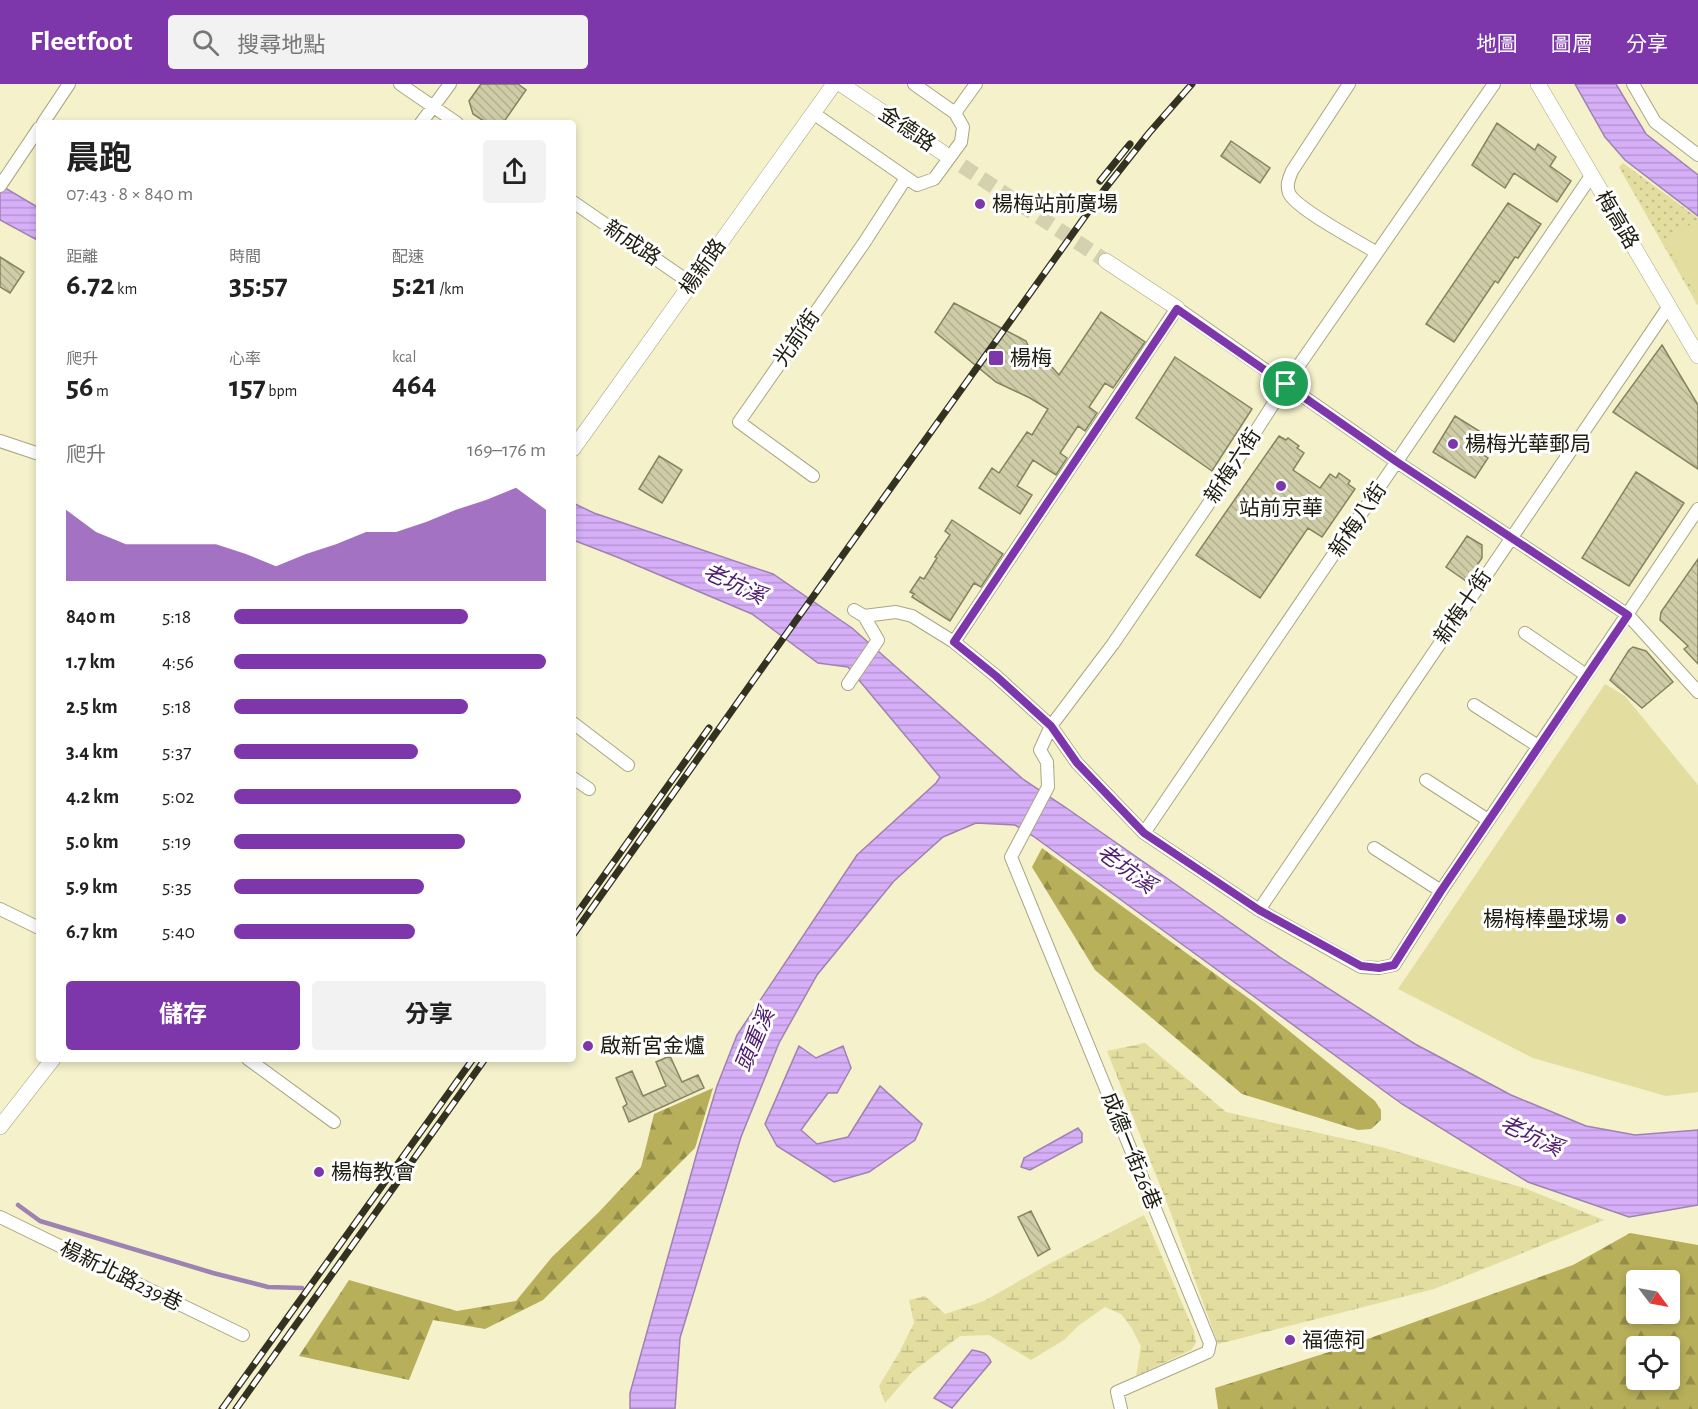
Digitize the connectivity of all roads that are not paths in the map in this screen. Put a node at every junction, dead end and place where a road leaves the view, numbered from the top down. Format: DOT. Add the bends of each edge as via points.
graph roads {
  1 [pos="69,84"];
  2 [pos="400,84"];
  3 [pos="450,84"];
  4 [pos="834,84"];
  5 [pos="841,84"];
  6 [pos="914,84"];
  7 [pos="976,84"];
  8 [pos="1349,84"];
  9 [pos="1494,84"];
  10 [pos="1538,84"];
  11 [pos="1633,84"];
  12 [pos="433,107"];
  13 [pos="813,113"];
  14 [pos="955,113"];
  15 [pos="45,120"];
  16 [pos="424,120"];
  17 [pos="452,120"];
  18 [pos="36,132"];
  19 [pos="943,153"];
  20 [pos="1698,155"];
  21 [pos="1591,176"];
  22 [pos="906,178"];
  23 [pos="2,183"];
  24 [pos="576,204"];
  25 [pos="1377,253"];
  26 [pos="1106,261"];
  27 [pos="692,284"];
  28 [pos="1669,306"];
  29 [pos="1177,309"];
  30 [pos="1698,356"];
  31 [pos="1286,384"];
  32 [pos="0,441"];
  33 [pos="576,445"];
  34 [pos="36,453"];
  35 [pos="1397,462"];
  36 [pos="813,476"];
  37 [pos="1698,509"];
  38 [pos="1512,536"];
  39 [pos="1628,615"];
  40 [pos="1525,633"];
  41 [pos="954,642"];
  42 [pos="1586,675"];
  43 [pos="848,684"];
  44 [pos="1698,692"];
  45 [pos="1474,705"];
  46 [pos="576,725"];
  47 [pos="1051,726"];
  48 [pos="1538,746"];
  49 [pos="628,765"];
  50 [pos="576,780"];
  51 [pos="1426,780"];
  52 [pos="589,789"];
  53 [pos="1488,820"];
  54 [pos="1144,833"];
  55 [pos="1374,848"];
  56 [pos="1441,891"];
  57 [pos="0,909"];
  58 [pos="1259,910"];
  59 [pos="36,927"];
  60 [pos="51,1062"];
  61 [pos="252,1062"];
  62 [pos="2,1121"];
  63 [pos="334,1122"];
  64 [pos="0,1216"];
  65 [pos="243,1335"];
  66 [pos="1120,1409"];
  1 -- 15 [label="street"];
  2 -- 12 [label="street"];
  3 -- 12 [label="street"];
  4 -- 13 [label="street, 楊新路"];
  5 -- 19 [label="street, 金德路"];
  6 -- 14 [label="street"];
  7 -- 14 [label="street"];
  8 -- 25 [label="street" via="1292,171 1287,185 1290,196 1303,208"];
  9 -- 25 [label="street, 新梅六街"];
  10 -- 21 [label="street, 梅高路"];
  11 -- 20 [label="street" via="1655,122"];
  12 -- 16 [label="street"];
  12 -- 17 [label="street"];
  13 -- 22 [label="street"];
  13 -- 27 [label="street, 楊新路"];
  14 -- 22 [label="street" via="963,127 961,142 934,179 917,185"];
  18 -- 23 [label="street"];
  21 -- 28 [label="street, 梅高路"];
  21 -- 35 [label="street, 新梅八街"];
  22 -- 36 [label="street, 光前街" via="739,422"];
  24 -- 27 [label="street, 新成路"];
  25 -- 31 [label="street, 新梅六街"];
  26 -- 29 [label="street"];
  27 -- 33 [label="street, 楊新路"];
  28 -- 30 [label="street, 梅高路"];
  28 -- 38 [label="street, 新梅十街"];
  29 -- 31 [label="street"];
  29 -- 41 [label="street"];
  31 -- 35 [label="street"];
  31 -- 47 [label="street, 新梅六街" via="1126,625"];
  32 -- 34 [label="street"];
  35 -- 38 [label="street"];
  35 -- 54 [label="street, 新梅八街"];
  37 -- 39 [label="street"];
  38 -- 39 [label="street"];
  38 -- 58 [label="street, 新梅十街"];
  39 -- 42 [label="street"];
  39 -- 44 [label="street"];
  40 -- 42 [label="street"];
  41 -- 43 [label="street" via="912,616 896,612 859,613 878,640"];
  41 -- 47 [label="street"];
  42 -- 48 [label="street"];
  45 -- 48 [label="street"];
  46 -- 49 [label="street"];
  47 -- 54 [label="street" via="1077,763"];
  47 -- 66 [label="street, 成德一街26巷" via="1040,750 1047,762 1048,787 1011,857 1210,1343 1208,1352 1118,1392"];
  48 -- 53 [label="street"];
  50 -- 52 [label="street"];
  51 -- 53 [label="street"];
  53 -- 56 [label="street"];
  54 -- 58 [label="street"];
  55 -- 56 [label="street"];
  56 -- 58 [label="street" via="1394,965 1379,968 1361,966"];
  57 -- 59 [label="street"];
  60 -- 62 [label="street"];
  61 -- 63 [label="street"];
  64 -- 65 [label="street, 楊新北路239巷"];
}
